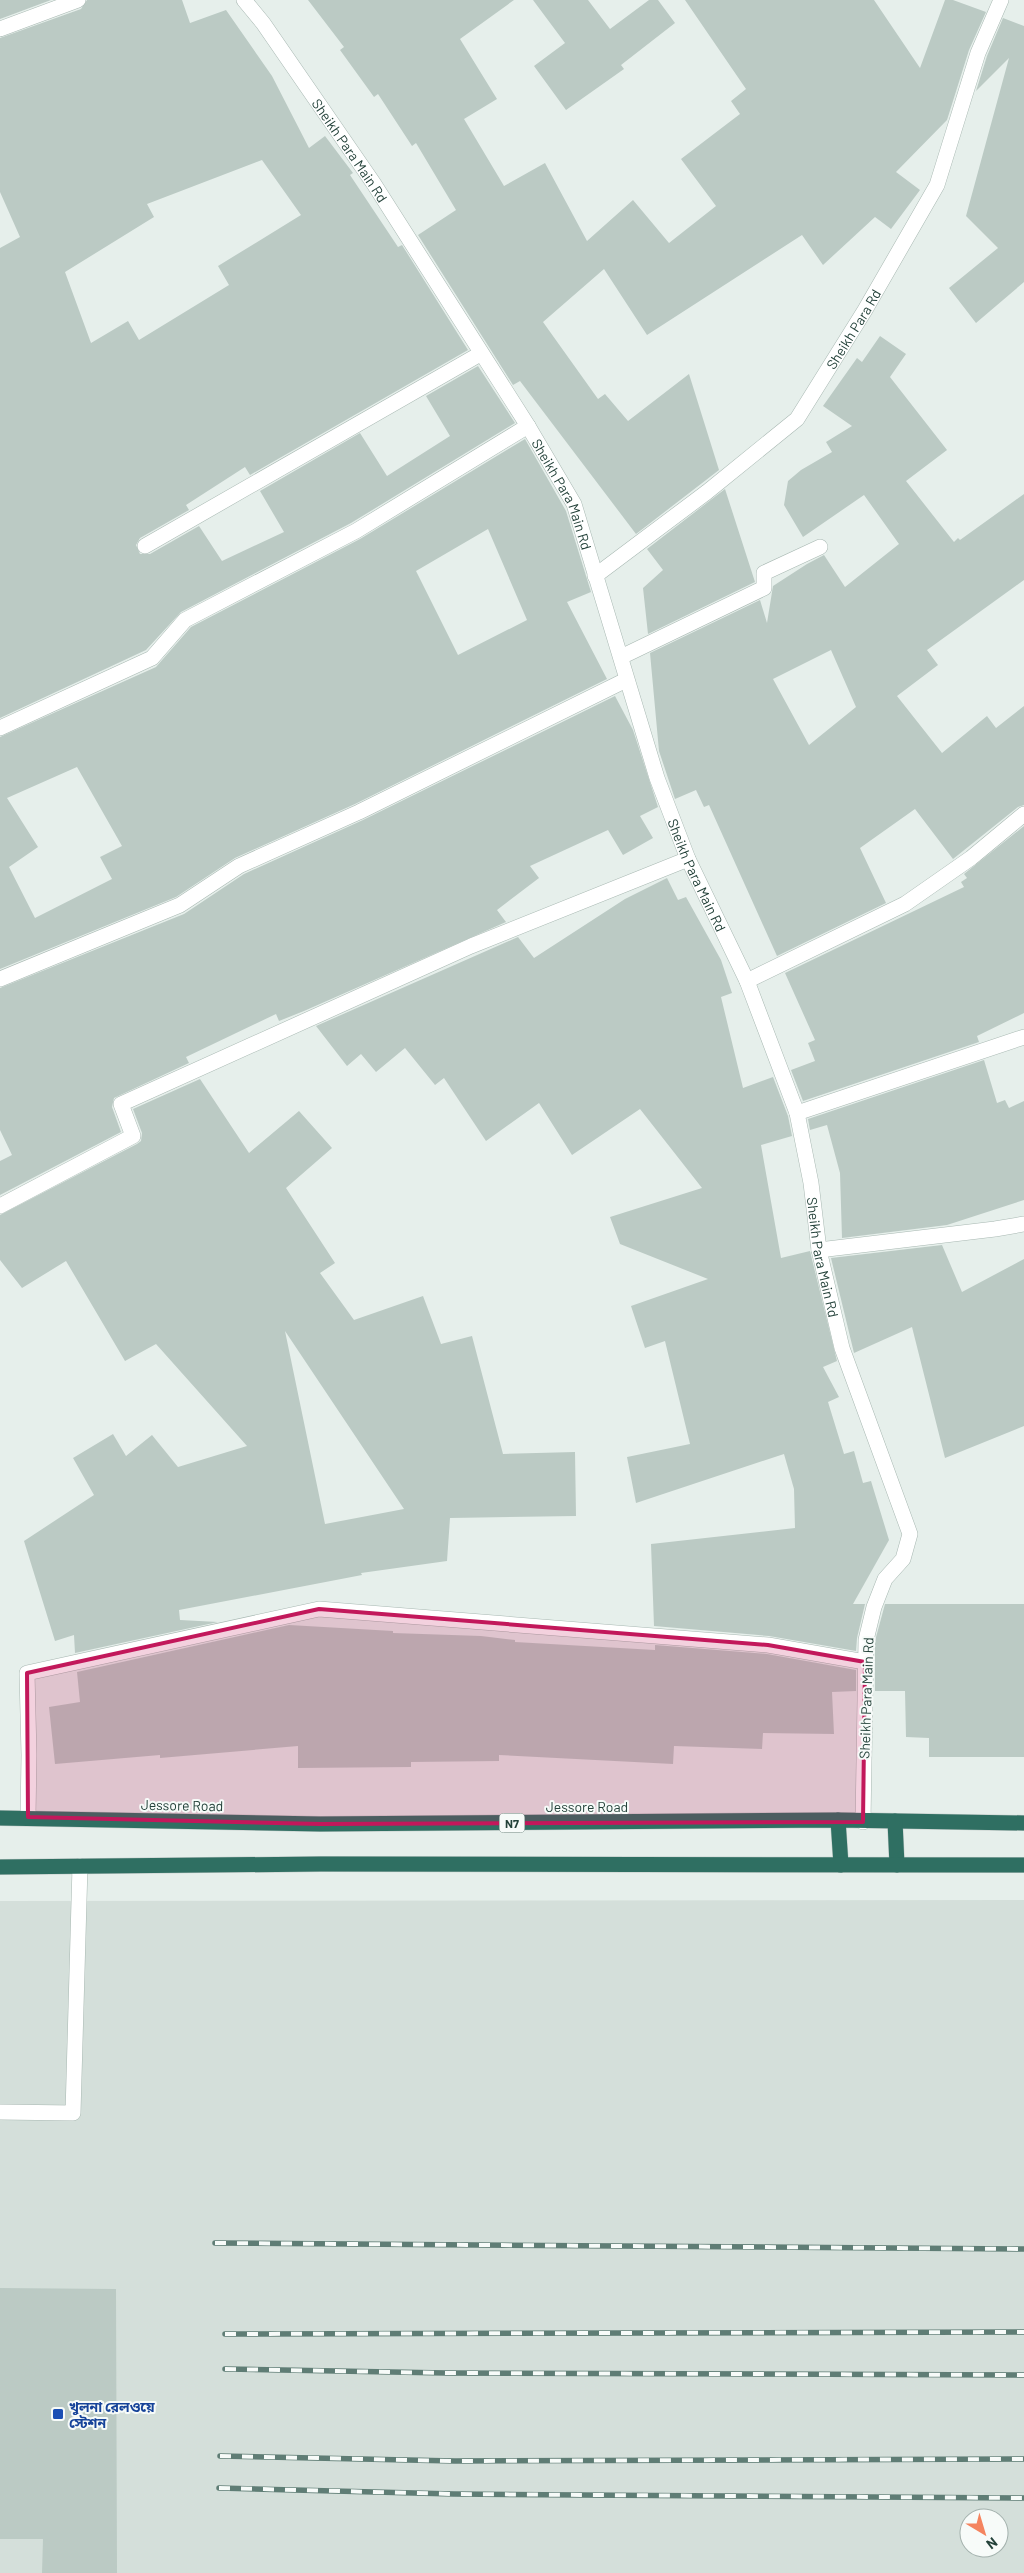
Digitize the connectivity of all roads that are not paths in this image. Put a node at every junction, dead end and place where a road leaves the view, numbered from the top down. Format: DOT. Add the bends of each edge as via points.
graph roads {
  1 [pos="78,0"];
  2 [pos="244,0"];
  3 [pos="1001,0"];
  4 [pos="0,29"];
  5 [pos="480,354"];
  6 [pos="528,426"];
  7 [pos="145,546"];
  8 [pos="820,547"];
  9 [pos="595,576"];
  10 [pos="621,658"];
  11 [pos="626,680"];
  12 [pos="0,728"];
  13 [pos="1024,814"];
  14 [pos="688,859"];
  15 [pos="0,979"];
  16 [pos="747,981"];
  17 [pos="1024,1037"];
  18 [pos="797,1113"];
  19 [pos="0,1206"];
  20 [pos="1024,1224"];
  21 [pos="819,1250"];
  22 [pos="865,1662"];
  23 [pos="28,1817"];
  24 [pos="0,1818"];
  25 [pos="838,1820"];
  26 [pos="895,1821"];
  27 [pos="863,1822"];
  28 [pos="1024,1822"];
  29 [pos="841,1865"];
  30 [pos="80,1866"];
  31 [pos="897,1866"];
  32 [pos="1024,1866"];
  33 [pos="0,1867"];
  34 [pos="0,2112"];
  1 -- 4 [label="street"];
  2 -- 5 [label="street, Sheikh Para Main Rd" via="374,184"];
  3 -- 9 [label="street, Sheikh Para Rd" via="978,52 937,185 796,418 707,492"];
  5 -- 6 [label="street, Sheikh Para Main Rd"];
  5 -- 7 [label="street"];
  6 -- 9 [label="street, Sheikh Para Main Rd" via="574,504"];
  6 -- 12 [label="street" via="356,531 185,620 152,658"];
  8 -- 10 [label="street" via="764,574 764,588"];
  9 -- 10 [label="street, Sheikh Para Main Rd"];
  10 -- 11 [label="street, Sheikh Para Main Rd"];
  11 -- 14 [label="street, Sheikh Para Main Rd" via="657,778"];
  11 -- 15 [label="street" via="359,812 239,866 180,905"];
  13 -- 16 [label="street" via="971,858 905,904"];
  14 -- 16 [label="street, Sheikh Para Main Rd"];
  14 -- 19 [label="street" via="471,946 121,1104 134,1136"];
  16 -- 18 [label="street, Sheikh Para Main Rd"];
  17 -- 18 [label="street"];
  18 -- 21 [label="street, Sheikh Para Main Rd" via="812,1183"];
  20 -- 21 [label="street"];
  21 -- 22 [label="street, Sheikh Para Main Rd" via="842,1348 910,1534 903,1559 885,1579 874,1606 866,1640"];
  22 -- 23 [label="street" via="768,1645 319,1609 27,1673"];
  22 -- 27 [label="street, Sheikh Para Main Rd"];
  23 -- 24 [label="highway, Jessore Road / N7"];
  23 -- 25 [label="highway, Jessore Road / N7" via="320,1824"];
  25 -- 27 [label="highway, Jessore Road / N7"];
  25 -- 29 [label="highway"];
  26 -- 27 [label="highway, Jessore Road / N7"];
  26 -- 28 [label="highway, Jessore Road / N7"];
  26 -- 31 [label="highway"];
  29 -- 30 [label="highway"];
  29 -- 31 [label="highway"];
  30 -- 33 [label="highway"];
  30 -- 34 [label="street" via="74,2113"];
  31 -- 32 [label="highway"];
}
